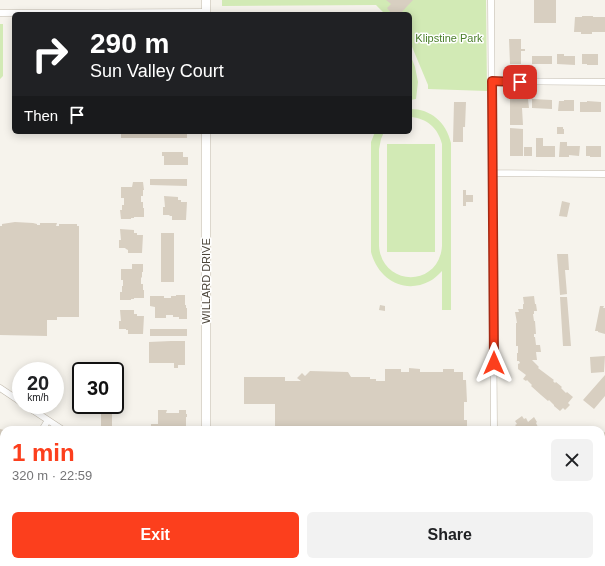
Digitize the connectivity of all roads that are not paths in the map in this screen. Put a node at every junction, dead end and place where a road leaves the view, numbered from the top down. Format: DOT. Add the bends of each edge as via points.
graph roads {
  1 [pos="206,0"];
  2 [pos="491,0"];
  3 [pos="206,12"];
  4 [pos="0,13"];
  5 [pos="12,13"];
  6 [pos="492,81"];
  7 [pos="605,82"];
  8 [pos="206,134"];
  9 [pos="492,173"];
  10 [pos="605,174"];
  11 [pos="0,388"];
  12 [pos="12,396"];
  13 [pos="39,414"];
  14 [pos="48,420"];
  15 [pos="44,426"];
  16 [pos="57,426"];
  17 [pos="206,426"];
  18 [pos="494,426"];
  1 -- 3 [label="street"];
  2 -- 6 [label="street"];
  4 -- 5 [label="street"];
  6 -- 7 [label="street"];
  6 -- 9 [label="street"];
  8 -- 17 [label="street, WILLARD DRIVE"];
  9 -- 10 [label="street"];
  9 -- 18 [label="street"];
  11 -- 12 [label="street"];
  13 -- 14 [label="street"];
  14 -- 15 [label="street"];
  14 -- 16 [label="street"];
}
